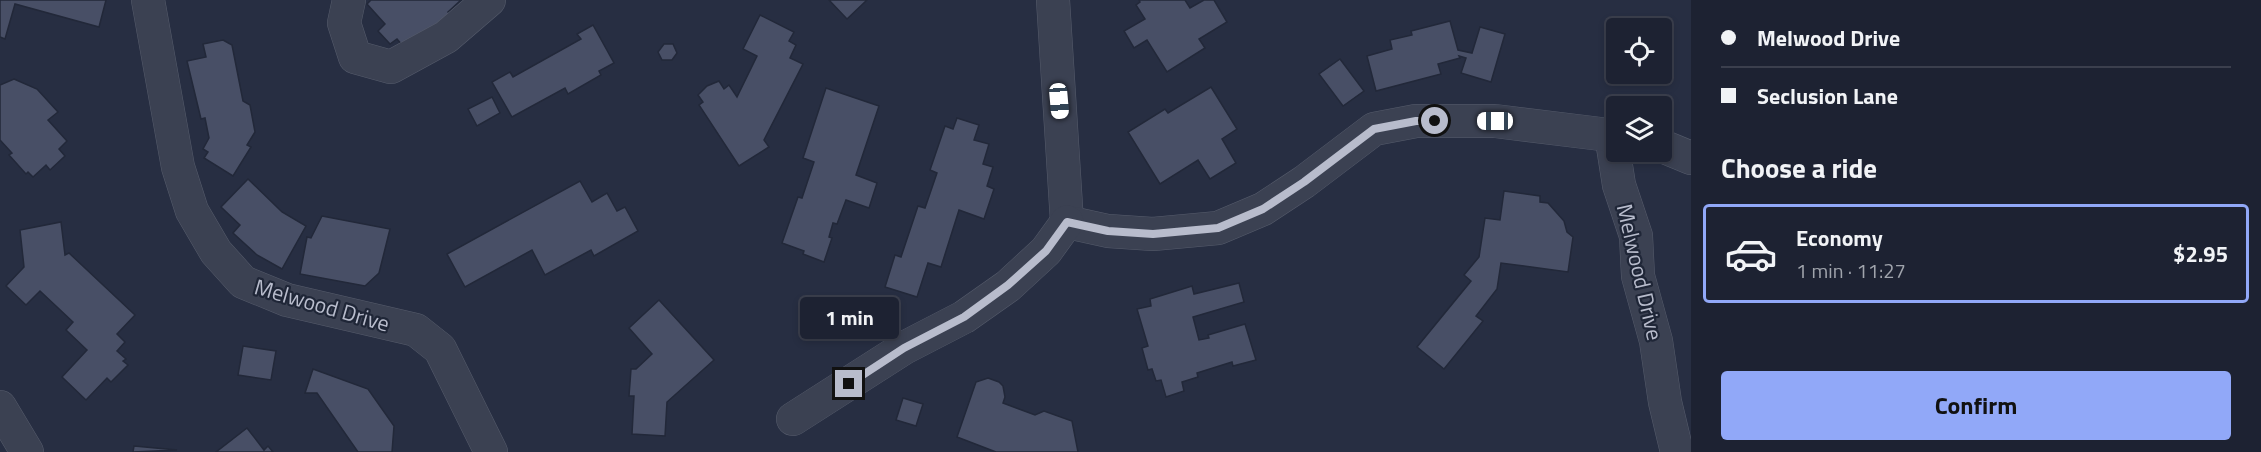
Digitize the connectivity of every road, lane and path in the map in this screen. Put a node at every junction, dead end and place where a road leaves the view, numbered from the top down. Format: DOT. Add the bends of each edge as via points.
graph roads {
  1 [pos="148,0"];
  2 [pos="349,0"];
  3 [pos="489,0"];
  4 [pos="1053,0"];
  5 [pos="1606,134"];
  6 [pos="1672,150"];
  7 [pos="1691,158"];
  8 [pos="1617,162"];
  9 [pos="1067,222"];
  10 [pos="0,407"];
  11 [pos="793,420"];
  12 [pos="27,452"];
  13 [pos="491,452"];
  14 [pos="1677,452"];
  1 -- 13 [label="street, Melwood Drive" via="178,167 192,211 216,252 243,282 287,300 416,330 440,350"];
  2 -- 3 [label="street" via="344,23 356,57 392,67 446,37"];
  4 -- 9 [label="street"];
  5 -- 9 [label="street, Melwood Drive" via="1495,121 1416,121 1374,129 1271,203 1218,228 1153,234 1108,231"];
  6 -- 7 [label="street"];
  8 -- 14 [label="street, Melwood Drive" via="1619,185 1636,236 1638,276 1656,341"];
  9 -- 11 [label="street" via="1046,251 964,317 904,348"];
  10 -- 12 [label="street"];
}
